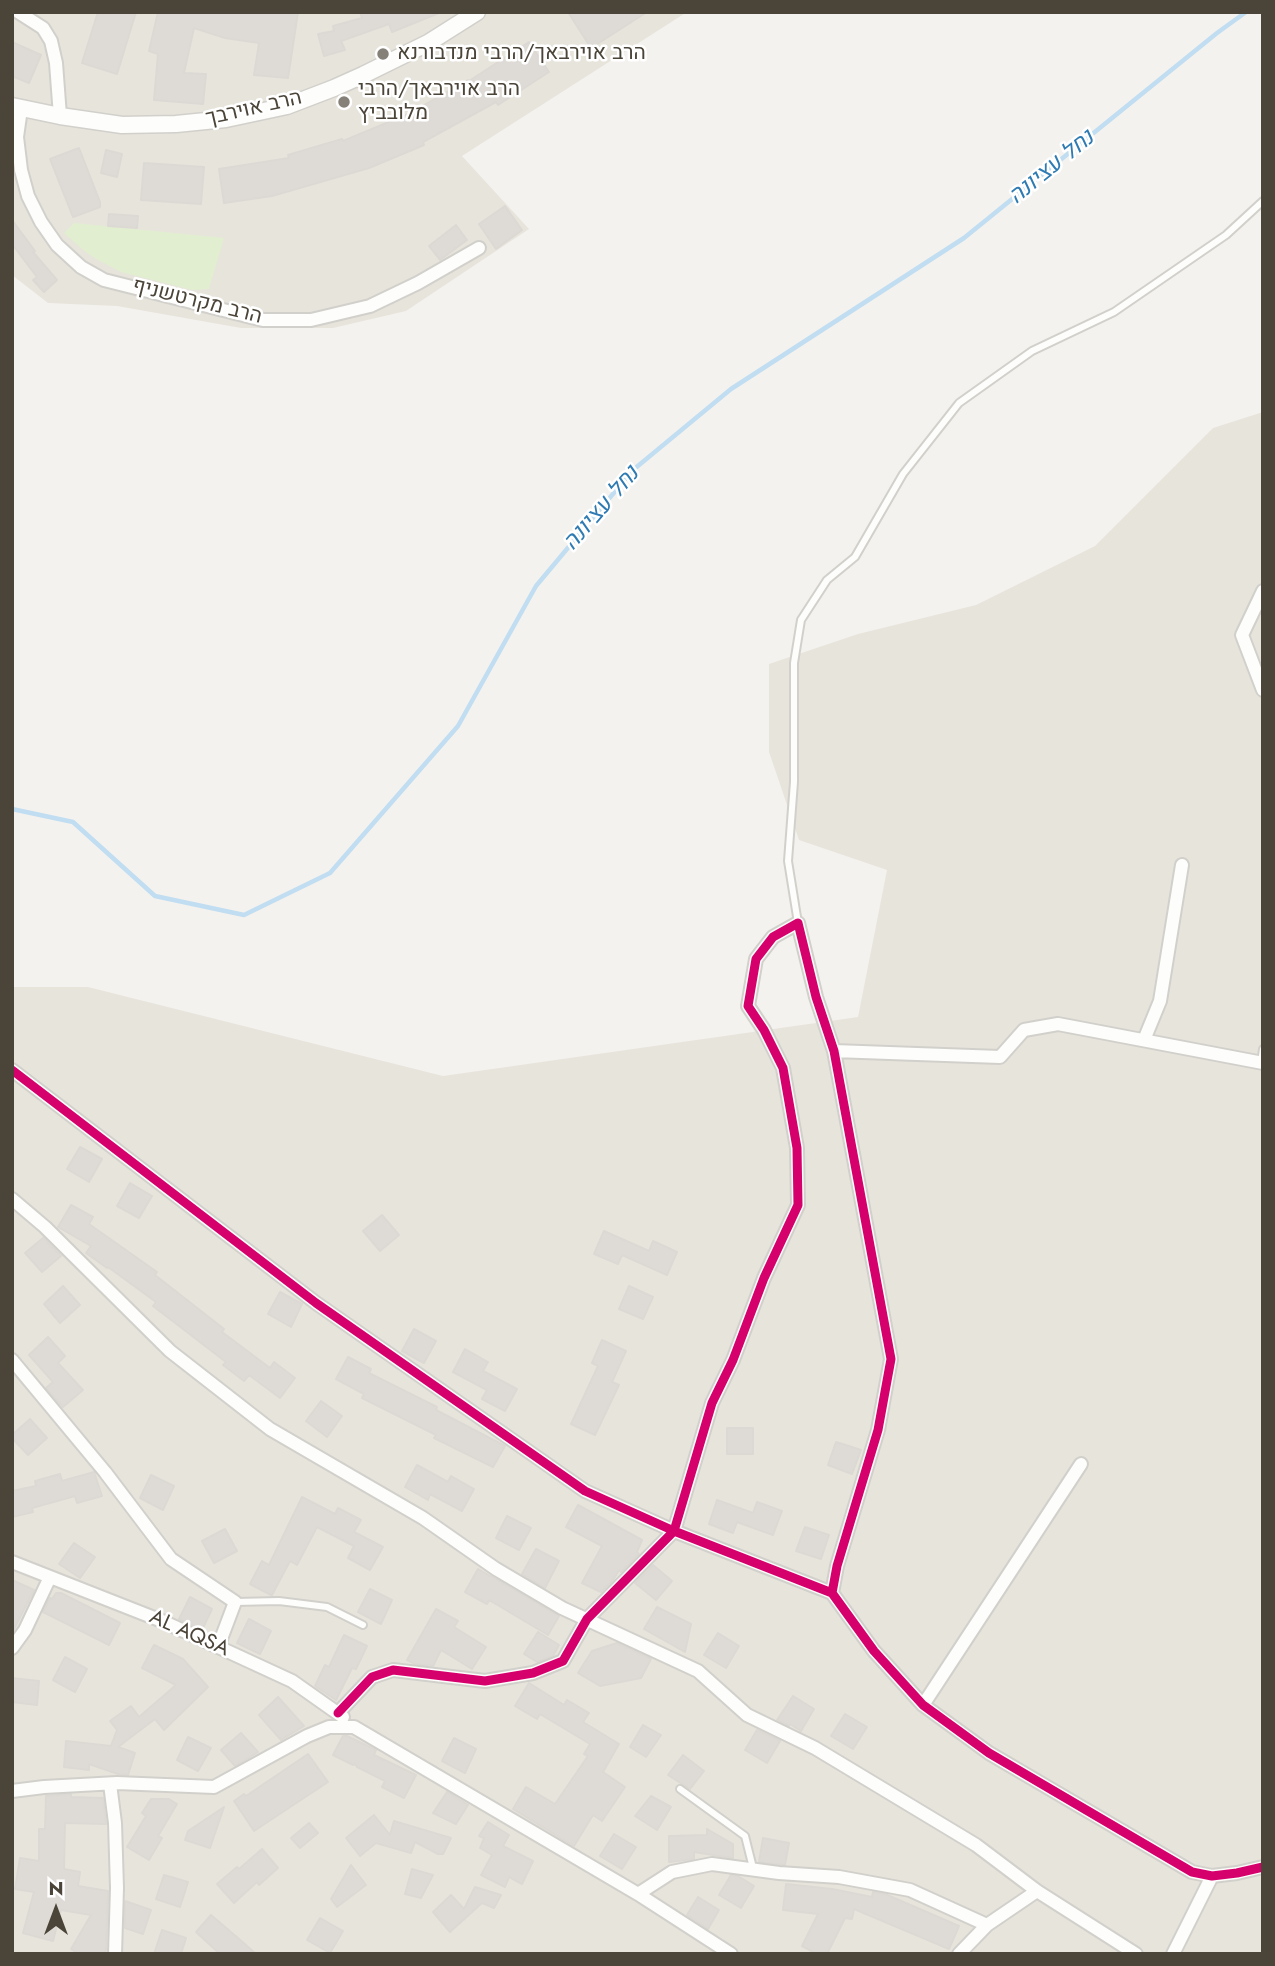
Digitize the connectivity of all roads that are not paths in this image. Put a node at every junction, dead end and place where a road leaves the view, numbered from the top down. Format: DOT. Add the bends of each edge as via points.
graph roads {
  1 [pos="18,12"];
  2 [pos="477,12"];
  3 [pos="17,107"];
  4 [pos="60,116"];
  5 [pos="1263,201"];
  6 [pos="479,248"];
  7 [pos="1263,591"];
  8 [pos="1263,691"];
  9 [pos="1182,865"];
  10 [pos="798,923"];
  11 [pos="1144,1040"];
  12 [pos="1263,1049"];
  13 [pos="834,1051"];
  14 [pos="1262,1063"];
  15 [pos="12,1070"];
  16 [pos="12,1199"];
  17 [pos="12,1360"];
  18 [pos="1080,1464"];
  19 [pos="674,1531"];
  20 [pos="12,1562"];
  21 [pos="50,1577"];
  22 [pos="832,1593"];
  23 [pos="235,1602"];
  24 [pos="587,1619"];
  25 [pos="363,1625"];
  26 [pos="218,1647"];
  27 [pos="12,1648"];
  28 [pos="923,1705"];
  29 [pos="338,1713"];
  30 [pos="354,1727"];
  31 [pos="110,1784"];
  32 [pos="680,1789"];
  33 [pos="12,1791"];
  34 [pos="1263,1867"];
  35 [pos="754,1870"];
  36 [pos="1212,1876"];
  37 [pos="1037,1891"];
  38 [pos="638,1894"];
  39 [pos="987,1925"];
  40 [pos="114,1954"];
  41 [pos="731,1954"];
  42 [pos="959,1954"];
  43 [pos="1136,1954"];
  44 [pos="1173,1954"];
  1 -- 4 [label="street" via="43,28 51,41"];
  2 -- 4 [label="street, הרב אוירבך" via="428,43 287,106 176,124 122,125"];
  3 -- 4 [label="street, הרב אוירבך"];
  3 -- 6 [label="street, הרב מקרטשניף" via="21,170 41,222 81,267 104,280 263,320 311,320 370,306"];
  5 -- 10 [label="lane" via="1226,235 1114,312 1032,351 960,403 903,474 855,557 820,590 801,620 793,663 794,782 788,861"];
  7 -- 8 [label="street" via="1242,635"];
  9 -- 11 [label="street" via="1160,1001"];
  10 -- 13 [label="street"];
  10 -- 19 [label="street" via="773,937 756,959 748,1006 783,1068 797,1147 798,1205 712,1403"];
  11 -- 13 [label="street" via="1058,1024 1024,1030 1000,1057"];
  11 -- 14 [label="street"];
  12 -- 14 [label="lane"];
  13 -- 22 [label="street" via="891,1359 878,1430"];
  15 -- 19 [label="street" via="316,1303 574,1484"];
  16 -- 24 [label="street" via="170,1352 270,1429 423,1518 496,1569"];
  17 -- 23 [label="street" via="171,1559"];
  18 -- 28 [label="street"];
  19 -- 22 [label="street"];
  19 -- 24 [label="street"];
  20 -- 21 [label="street, AL AQSA"];
  21 -- 26 [label="street, AL AQSA"];
  21 -- 27 [label="street"];
  22 -- 28 [label="street"];
  23 -- 25 [label="lane" via="327,1607"];
  23 -- 26 [label="street"];
  24 -- 29 [label="street" via="563,1661 485,1681 393,1670 372,1677"];
  24 -- 37 [label="street" via="698,1671 747,1715 815,1748 976,1845"];
  26 -- 29 [label="street, AL AQSA" via="292,1681"];
  28 -- 36 [label="street" via="989,1753 1192,1872"];
  29 -- 30 [label="street, AL AQSA"];
  30 -- 31 [label="street" via="329,1727 307,1736 214,1787"];
  30 -- 38 [label="street, AL AQSA"];
  31 -- 33 [label="street"];
  31 -- 40 [label="street" via="116,1823"];
  32 -- 35 [label="lane" via="745,1836"];
  34 -- 36 [label="street"];
  35 -- 38 [label="street" via="712,1864 671,1872"];
  35 -- 39 [label="street" via="839,1877 911,1891"];
  36 -- 44 [label="street"];
  37 -- 39 [label="street"];
  37 -- 43 [label="street"];
  38 -- 41 [label="street, AL AQSA"];
  39 -- 42 [label="street"];
}
